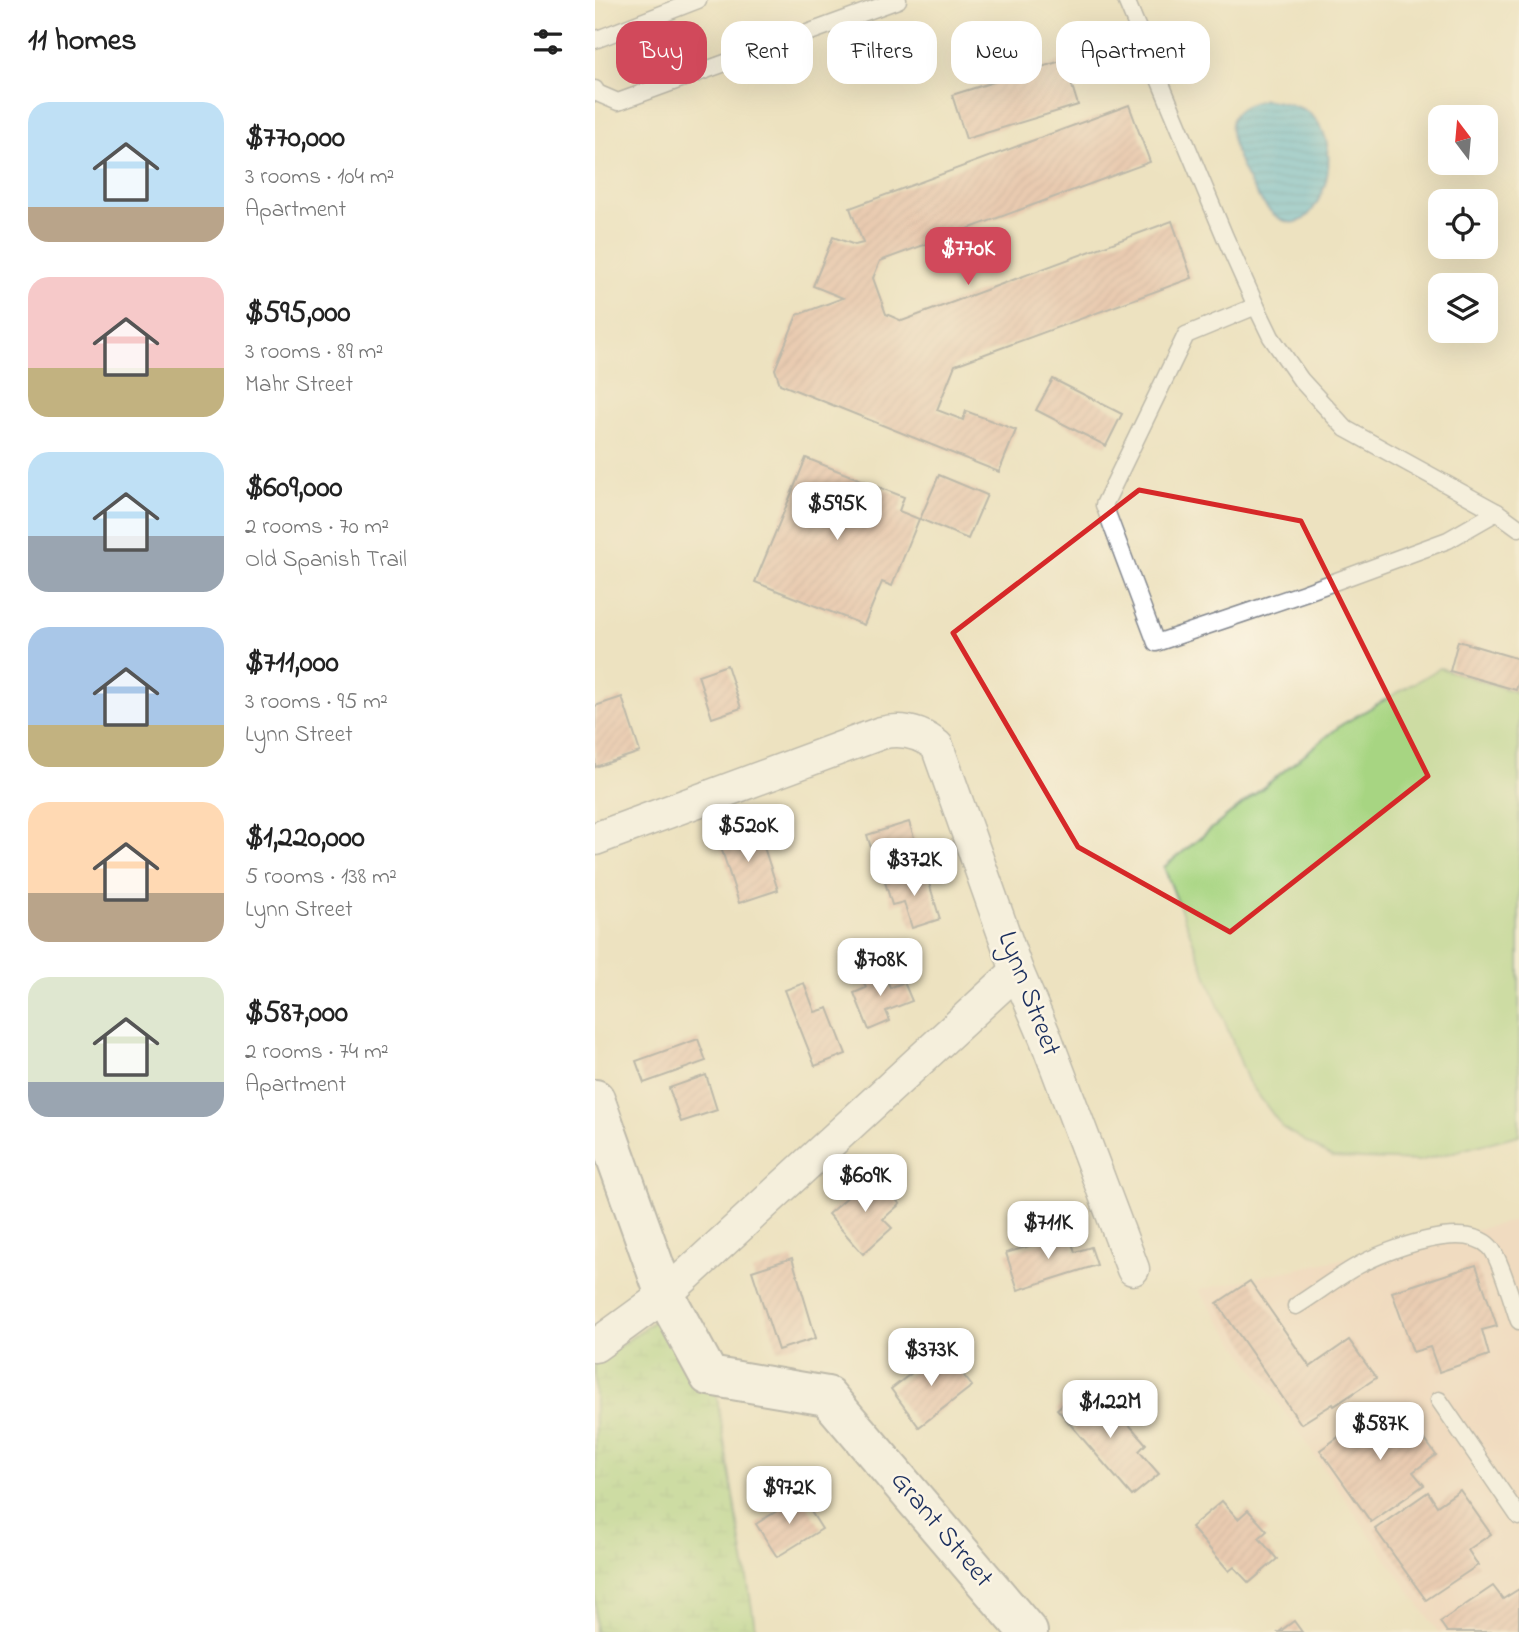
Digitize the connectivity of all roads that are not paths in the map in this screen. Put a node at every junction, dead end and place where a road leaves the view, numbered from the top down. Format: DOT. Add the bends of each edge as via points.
graph roads {
  1 [pos="698,0"];
  2 [pos="898,0"];
  3 [pos="1126,0"];
  4 [pos="595,40"];
  5 [pos="595,89"];
  6 [pos="1257,306"];
  7 [pos="1497,513"];
  8 [pos="1519,528"];
  9 [pos="595,839"];
  10 [pos="1017,971"];
  11 [pos="595,1099"];
  12 [pos="1133,1269"];
  13 [pos="665,1295"];
  14 [pos="1296,1306"];
  15 [pos="1519,1321"];
  16 [pos="595,1346"];
  17 [pos="1439,1401"];
  18 [pos="1519,1517"];
  19 [pos="1028,1632"];
  1 -- 4 [label="lane"];
  2 -- 5 [label="lane" via="618,102"];
  3 -- 6 [label="lane"];
  6 -- 7 [label="lane" via="1271,337 1301,380 1346,429"];
  6 -- 7 [label="lane" via="1186,335 1104,505 1156,643 1448,540"];
  7 -- 8 [label="lane"];
  9 -- 10 [label="street, Lynn Street" via="881,733 910,732 937,746"];
  10 -- 12 [label="street, Lynn Street"];
  10 -- 13 [label="street"];
  11 -- 13 [label="street"];
  13 -- 16 [label="street"];
  13 -- 19 [label="street, Grant Street" via="709,1376 827,1396"];
  14 -- 15 [label="lane" via="1400,1248 1464,1235 1493,1249"];
  17 -- 18 [label="lane"];
}
